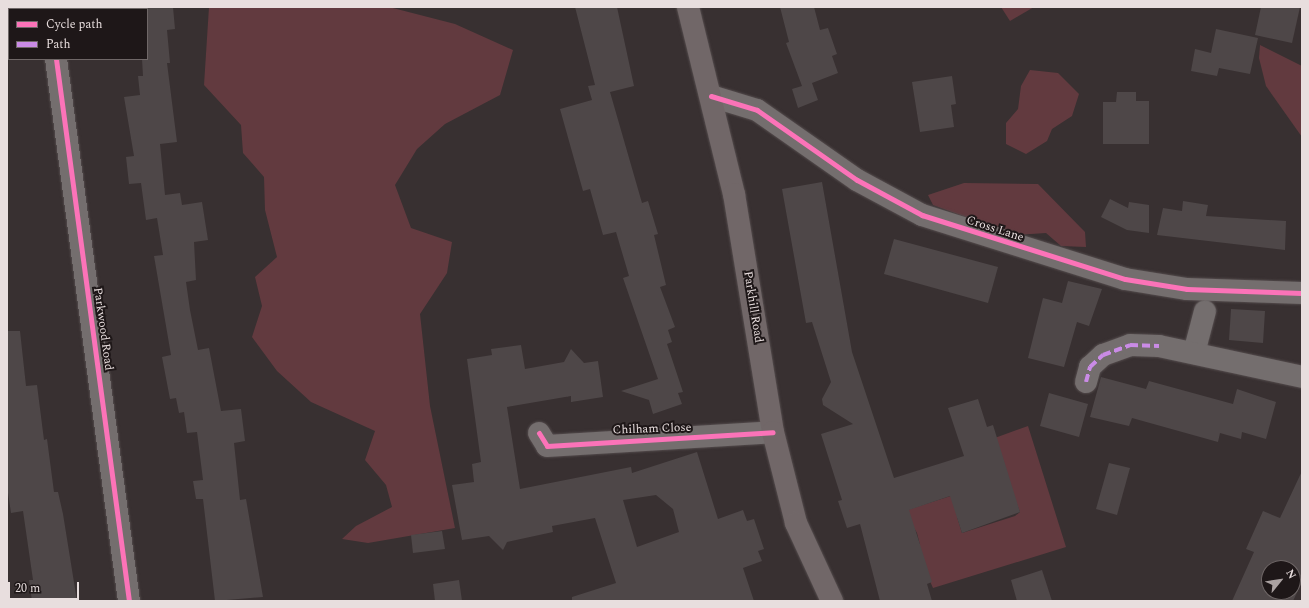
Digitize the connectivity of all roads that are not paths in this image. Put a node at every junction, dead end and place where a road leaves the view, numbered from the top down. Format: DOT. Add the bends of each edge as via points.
graph roads {
  1 [pos="688,7"];
  2 [pos="56,60"];
  3 [pos="711,96"];
  4 [pos="1302,292"];
  5 [pos="1205,311"];
  6 [pos="1194,353"];
  7 [pos="1302,377"];
  8 [pos="1086,382"];
  9 [pos="773,432"];
  10 [pos="539,433"];
  11 [pos="828,599"];
  12 [pos="129,601"];
  1 -- 3 [label="main road, Parkhill Road"];
  2 -- 12 [label="street, Parkwood Road"];
  3 -- 4 [label="street, Cross Lane" via="757,110 857,180 922,215 1125,279 1187,289"];
  3 -- 9 [label="main road, Parkhill Road" via="740,227"];
  5 -- 6 [label="street"];
  6 -- 7 [label="street"];
  6 -- 8 [label="street" via="1159,346 1130,345 1103,355 1090,367"];
  9 -- 10 [label="street, Chilham Close" via="547,446"];
  9 -- 11 [label="main road, Parkhill Road" via="796,523"];
}
